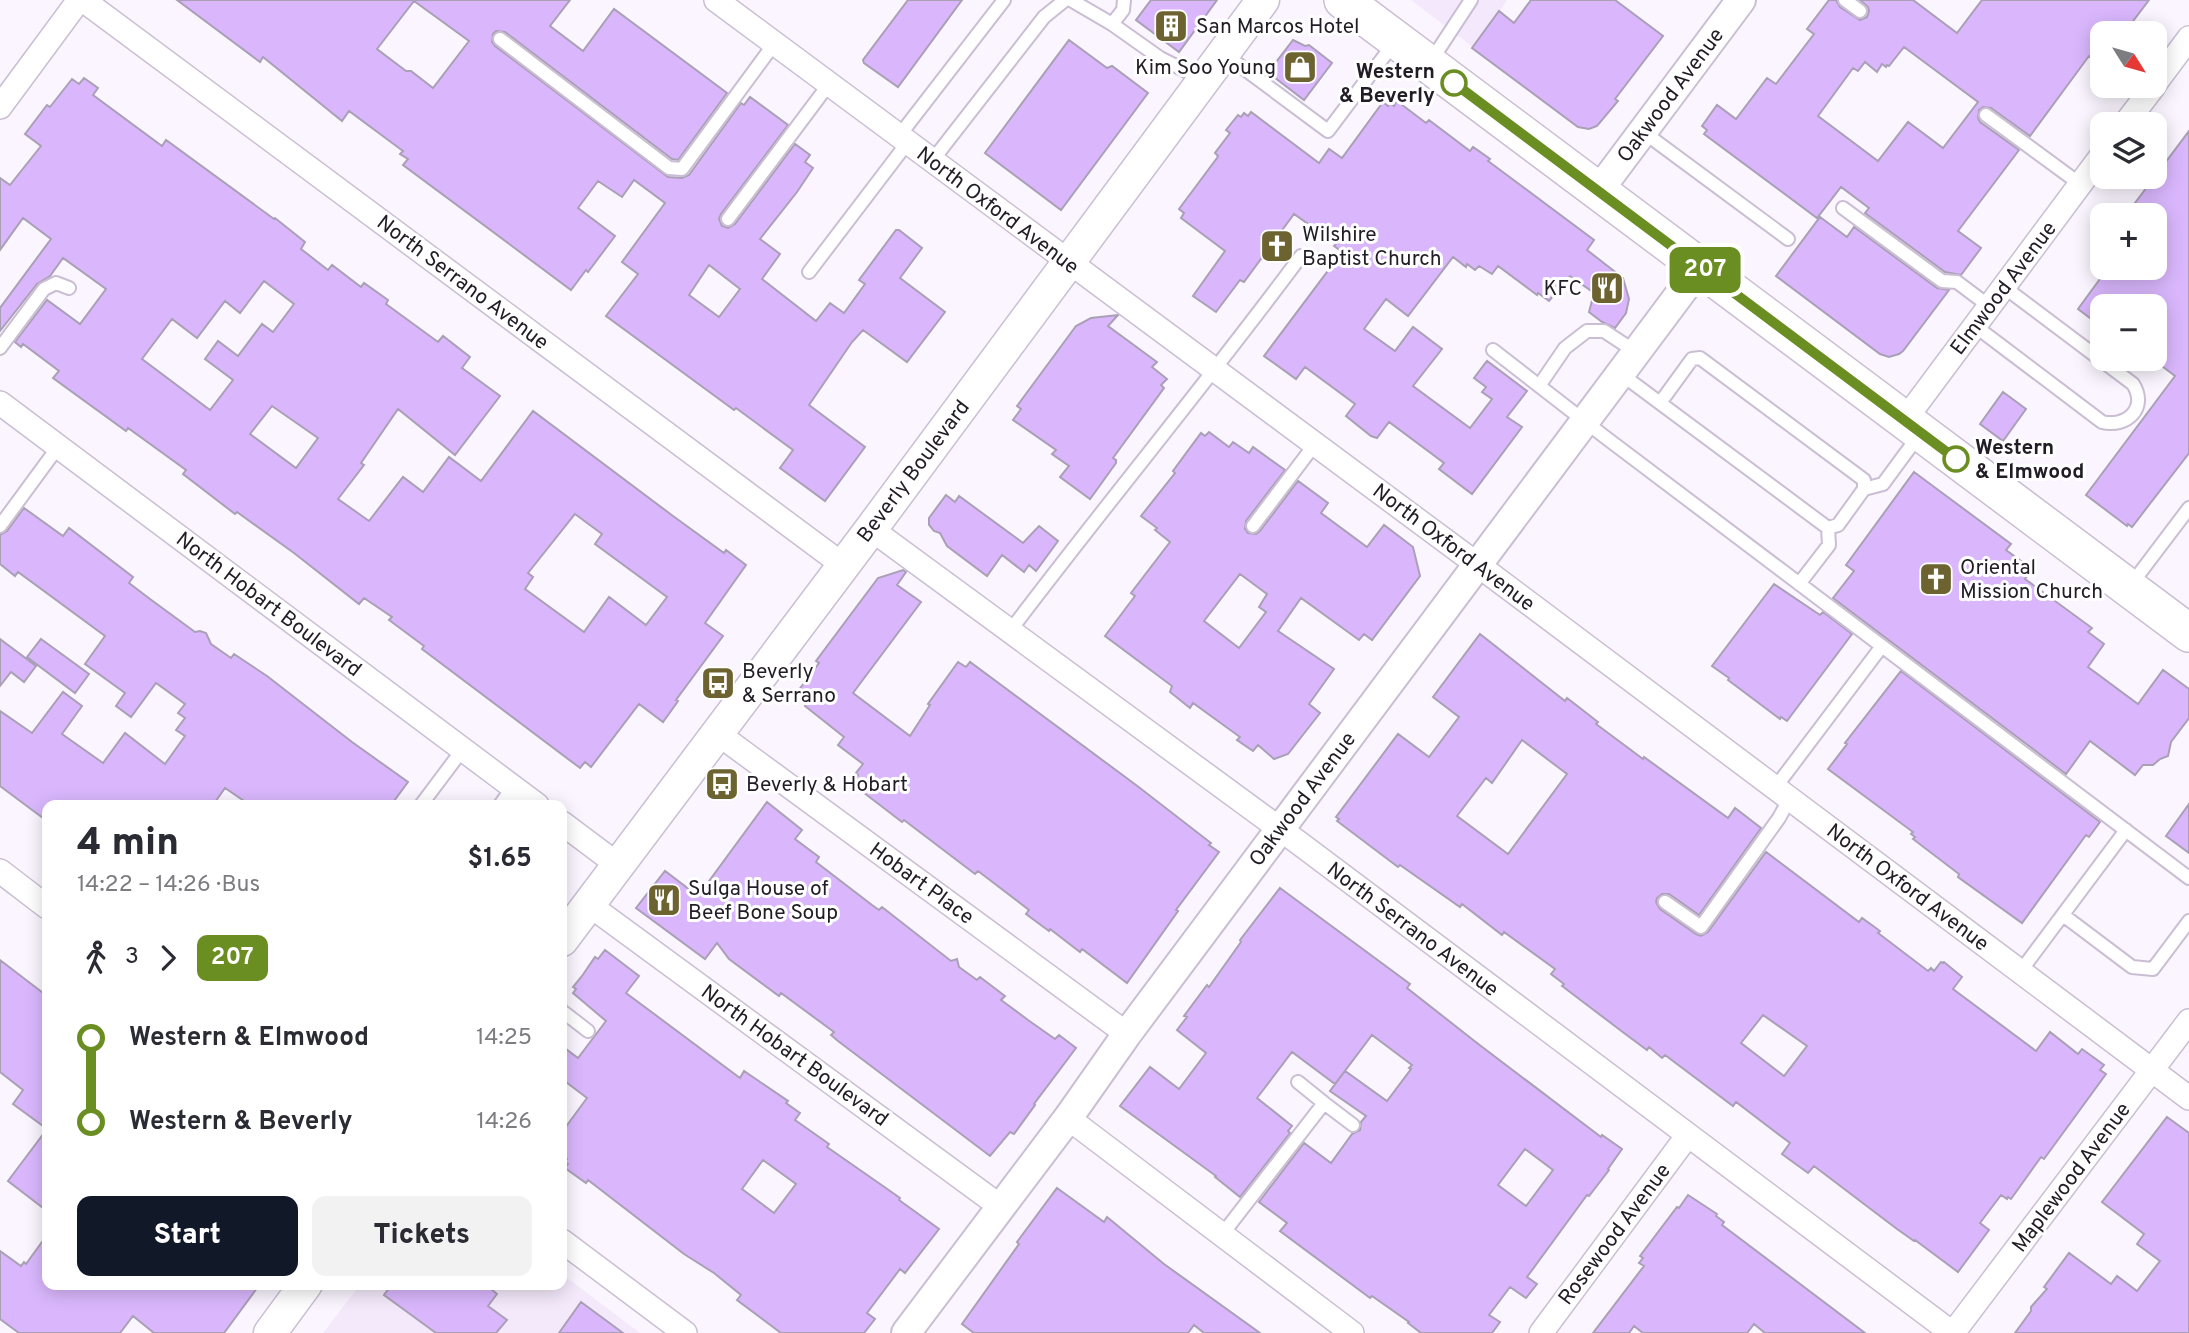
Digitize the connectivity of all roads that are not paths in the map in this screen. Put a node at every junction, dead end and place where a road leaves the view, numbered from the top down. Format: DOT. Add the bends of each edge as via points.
graph roads {
  1 [pos="81,0"];
  2 [pos="716,0"];
  3 [pos="1004,0"];
  4 [pos="1065,0"];
  5 [pos="1071,0"];
  6 [pos="1124,0"];
  7 [pos="1263,0"];
  8 [pos="1343,0"];
  9 [pos="1471,0"];
  10 [pos="1741,0"];
  11 [pos="1845,0"];
  12 [pos="1860,11"];
  13 [pos="1112,24"];
  14 [pos="2189,38"];
  15 [pos="500,39"];
  16 [pos="1396,40"];
  17 [pos="774,44"];
  18 [pos="1223,53"];
  19 [pos="1429,64"];
  20 [pos="2167,68"];
  21 [pos="1202,79"];
  22 [pos="829,84"];
  23 [pos="0,107"];
  24 [pos="1986,115"];
  25 [pos="1642,131"];
  26 [pos="903,139"];
  27 [pos="932,161"];
  28 [pos="2090,171"];
  29 [pos="2080,184"];
  30 [pos="1599,190"];
  31 [pos="1843,208"];
  32 [pos="728,219"];
  33 [pos="1788,239"];
  34 [pos="1301,256"];
  35 [pos="1068,262"];
  36 [pos="1700,267"];
  37 [pos="809,272"];
  38 [pos="2004,286"];
  39 [pos="69,288"];
  40 [pos="1989,306"];
  41 [pos="1975,326"];
  42 [pos="0,348"];
  43 [pos="1493,350"];
  44 [pos="1629,363"];
  45 [pos="1214,369"];
  46 [pos="1539,386"];
  47 [pos="0,403"];
  48 [pos="1660,403"];
  49 [pos="1585,422"];
  50 [pos="1912,427"];
  51 [pos="1315,444"];
  52 [pos="58,447"];
  53 [pos="1864,489"];
  54 [pos="2189,508"];
  55 [pos="0,526"];
  56 [pos="1253,526"];
  57 [pos="1828,528"];
  58 [pos="871,529"];
  59 [pos="843,565"];
  60 [pos="1478,565"];
  61 [pos="1799,584"];
  62 [pos="2129,588"];
  63 [pos="1010,631"];
  64 [pos="2189,633"];
  65 [pos="1882,646"];
  66 [pos="717,733"];
  67 [pos="463,749"];
  68 [pos="1783,793"];
  69 [pos="506,796"];
  70 [pos="425,800"];
  71 [pos="567,827"];
  72 [pos="1279,829"];
  73 [pos="2126,830"];
  74 [pos="618,865"];
  75 [pos="0,871"];
  76 [pos="2189,878"];
  77 [pos="1665,902"];
  78 [pos="42,903"];
  79 [pos="588,904"];
  80 [pos="2063,915"];
  81 [pos="2189,920"];
  82 [pos="567,933"];
  83 [pos="2020,972"];
  84 [pos="567,1015"];
  85 [pos="2189,1021"];
  86 [pos="588,1031"];
  87 [pos="1127,1034"];
  88 [pos="2151,1070"];
  89 [pos="1298,1082"];
  90 [pos="2189,1098"];
  91 [pos="1324,1103"];
  92 [pos="1068,1118"];
  93 [pos="1353,1125"];
  94 [pos="1688,1135"];
  95 [pos="1001,1207"];
  96 [pos="1221,1236"];
  97 [pos="567,1245"];
  98 [pos="302,1290"];
  99 [pos="270,1333"];
  100 [pos="685,1333"];
  101 [pos="906,1333"];
  102 [pos="1352,1333"];
  103 [pos="1541,1333"];
  104 [pos="1952,1333"];
  1 -- 23 [label="street"];
  1 -- 59 [label="street, North Serrano Avenue"];
  2 -- 17 [label="street, North Oxford Avenue"];
  3 -- 26 [label="lane"];
  4 -- 27 [label="lane" via="1044,17"];
  5 -- 13 [label="lane"];
  6 -- 13 [label="lane" via="1123,10"];
  7 -- 18 [label="main road, Beverly Boulevard"];
  8 -- 16 [label="main road"];
  9 -- 19 [label="lane"];
  10 -- 25 [label="street, Oakwood Avenue"];
  11 -- 12 [label="lane"];
  13 -- 21 [label="lane" via="1160,58"];
  14 -- 20 [label="street"];
  15 -- 17 [label="lane" via="669,168 682,169"];
  16 -- 18 [label="lane" via="1328,131"];
  16 -- 19 [label="main road"];
  17 -- 22 [label="street, North Oxford Avenue"];
  18 -- 21 [label="main road, Beverly Boulevard"];
  19 -- 30 [label="main road"];
  21 -- 35 [label="main road, Beverly Boulevard"];
  22 -- 26 [label="street, North Oxford Avenue"];
  22 -- 32 [label="lane"];
  24 -- 29 [label="lane"];
  25 -- 30 [label="street, Oakwood Avenue"];
  25 -- 33 [label="lane"];
  26 -- 27 [label="street, North Oxford Avenue"];
  26 -- 37 [label="lane"];
  27 -- 35 [label="street, North Oxford Avenue"];
  28 -- 29 [label="street, Elmwood Avenue"];
  29 -- 38 [label="street, Elmwood Avenue"];
  30 -- 36 [label="main road"];
  31 -- 40 [label="lane" via="1942,281 1957,282"];
  34 -- 45 [label="lane"];
  35 -- 45 [label="street, North Oxford Avenue"];
  35 -- 58 [label="main road, Beverly Boulevard"];
  36 -- 44 [label="street, Oakwood Avenue"];
  36 -- 50 [label="main road"];
  38 -- 40 [label="street, Elmwood Avenue"];
  38 -- 41 [label="lane" via="2133,384 2139,397 2129,418 2121,424 2102,422"];
  39 -- 42 [label="lane" via="56,283 44,289"];
  40 -- 41 [label="street, Elmwood Avenue"];
  41 -- 50 [label="street, Elmwood Avenue"];
  43 -- 46 [label="lane"];
  44 -- 46 [label="lane" via="1604,331 1587,331 1565,348"];
  44 -- 48 [label="lane"];
  44 -- 49 [label="street, Oakwood Avenue"];
  45 -- 51 [label="street, North Oxford Avenue"];
  45 -- 63 [label="lane"];
  46 -- 49 [label="lane"];
  47 -- 52 [label="street, North Hobart Boulevard"];
  48 -- 53 [label="lane" via="1692,359 1700,358 1864,480"];
  48 -- 57 [label="lane"];
  49 -- 60 [label="street, Oakwood Avenue"];
  49 -- 61 [label="lane"];
  50 -- 53 [label="lane" via="1883,484"];
  50 -- 62 [label="main road"];
  51 -- 56 [label="lane"];
  51 -- 60 [label="street, North Oxford Avenue"];
  52 -- 55 [label="lane"];
  52 -- 67 [label="street, North Hobart Boulevard"];
  53 -- 57 [label="lane" via="1838,525"];
  54 -- 62 [label="lane"];
  57 -- 61 [label="lane" via="1829,545"];
  58 -- 59 [label="main road, Beverly Boulevard"];
  58 -- 63 [label="street, North Serrano Avenue"];
  59 -- 66 [label="main road, Beverly Boulevard"];
  60 -- 68 [label="street, North Oxford Avenue"];
  60 -- 72 [label="street, Oakwood Avenue"];
  61 -- 65 [label="lane"];
  62 -- 64 [label="main road"];
  63 -- 72 [label="street, North Serrano Avenue"];
  65 -- 68 [label="lane"];
  65 -- 73 [label="lane"];
  66 -- 74 [label="main road, Beverly Boulevard"];
  66 -- 87 [label="street, Hobart Place"];
  67 -- 69 [label="street, North Hobart Boulevard"];
  67 -- 70 [label="lane"];
  68 -- 77 [label="lane" via="1779,818 1701,928"];
  68 -- 83 [label="street, North Oxford Avenue"];
  71 -- 74 [label="street"];
  72 -- 87 [label="street, Oakwood Avenue"];
  72 -- 94 [label="street, North Serrano Avenue"];
  73 -- 76 [label="lane"];
  73 -- 80 [label="lane"];
  74 -- 79 [label="main road, Beverly Boulevard"];
  75 -- 78 [label="street"];
  79 -- 82 [label="main road, Beverly Boulevard"];
  79 -- 95 [label="street, North Hobart Boulevard"];
  80 -- 81 [label="lane" via="2132,967 2153,970"];
  80 -- 83 [label="lane"];
  83 -- 88 [label="street, North Oxford Avenue"];
  84 -- 86 [label="lane"];
  85 -- 88 [label="street, Maplewood Avenue"];
  87 -- 92 [label="street, Oakwood Avenue"];
  88 -- 90 [label="street, North Oxford Avenue"];
  88 -- 104 [label="street, Maplewood Avenue"];
  89 -- 91 [label="lane"];
  91 -- 93 [label="lane"];
  91 -- 96 [label="lane"];
  92 -- 95 [label="street, Oakwood Avenue"];
  92 -- 96 [label="street"];
  94 -- 103 [label="street, Rosewood Avenue"];
  94 -- 104 [label="street, North Serrano Avenue"];
  95 -- 101 [label="street, Oakwood Avenue"];
  96 -- 102 [label="street"];
  97 -- 100 [label="street"];
  98 -- 99 [label="main road"];
}
